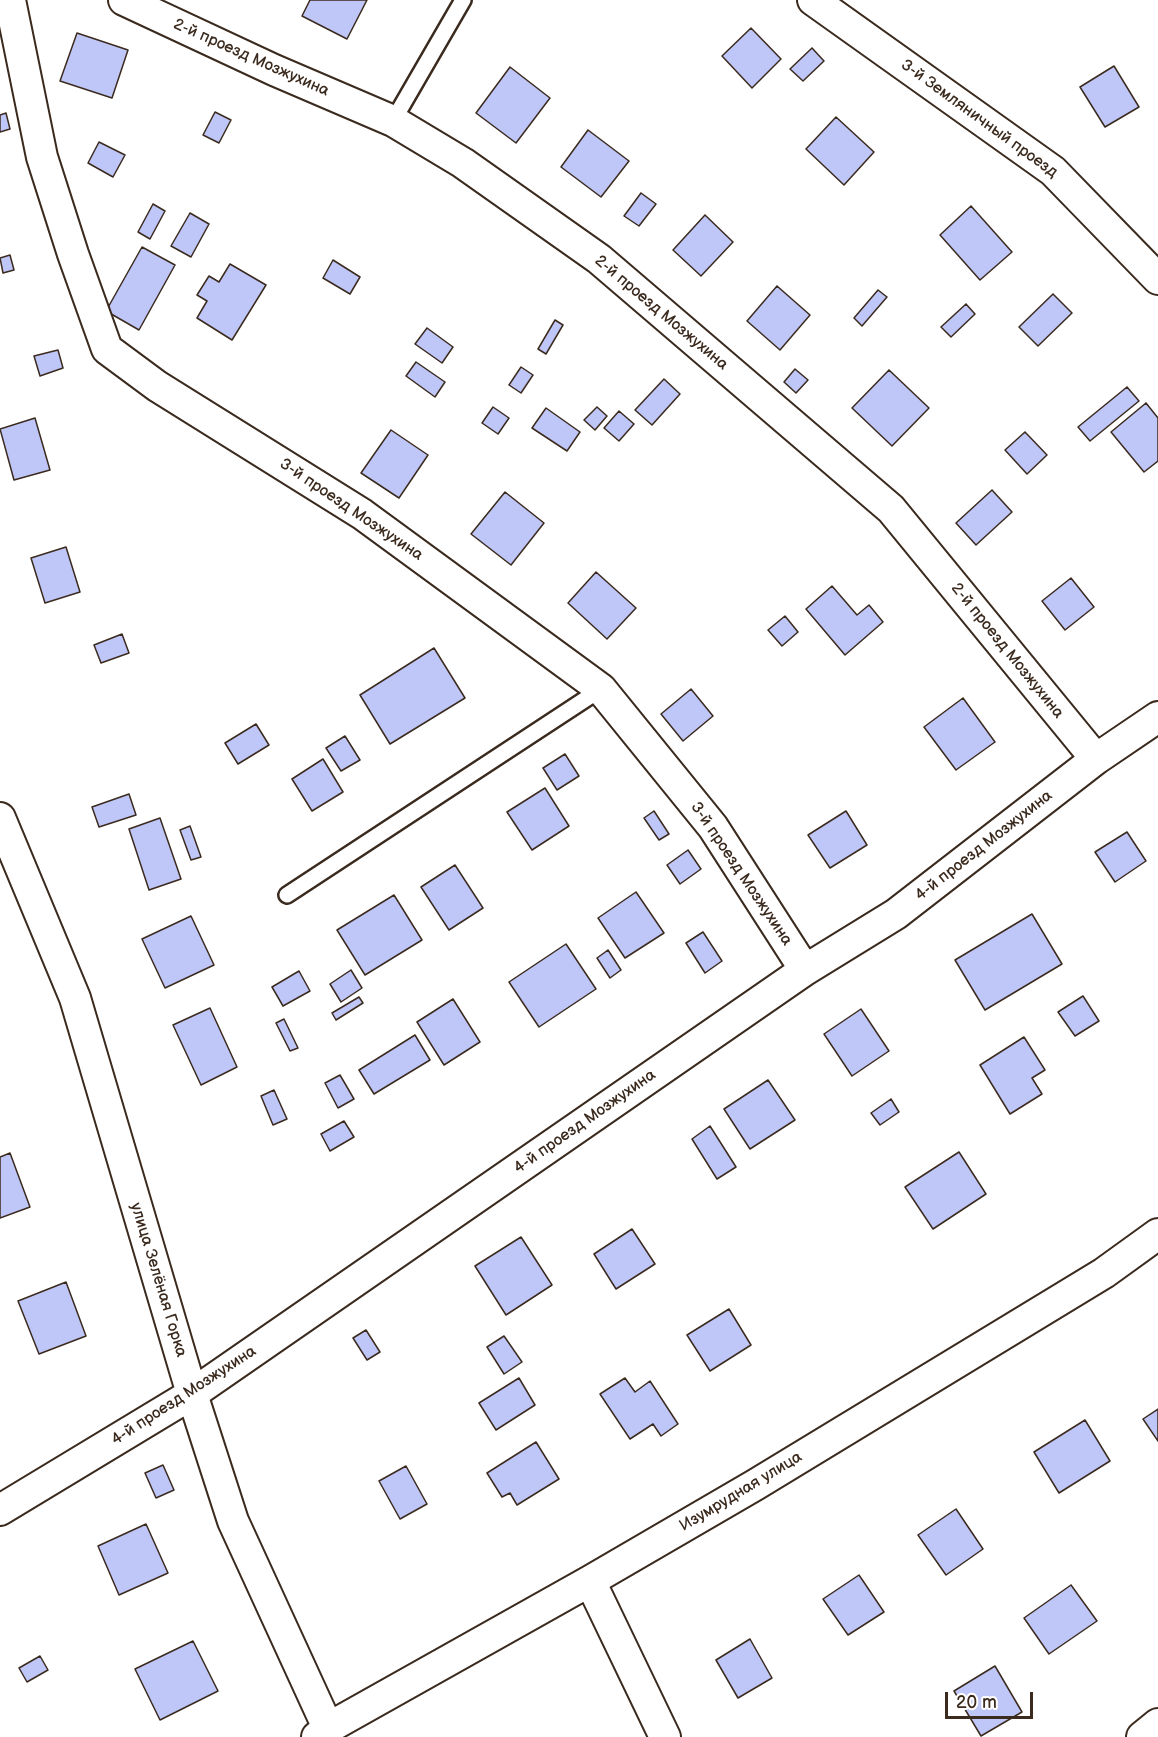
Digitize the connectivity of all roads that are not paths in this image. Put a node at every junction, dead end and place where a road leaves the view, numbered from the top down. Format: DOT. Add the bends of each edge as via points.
graph roads {
  1 [pos="10,0"];
  2 [pos="124,0"];
  3 [pos="463,0"];
  4 [pos="813,0"];
  5 [pos="393,121"];
  6 [pos="1158,279"];
  7 [pos="601,689"];
  8 [pos="1158,717"];
  9 [pos="1096,759"];
  10 [pos="0,818"];
  11 [pos="287,895"];
  12 [pos="805,970"];
  13 [pos="1158,1234"];
  14 [pos="192,1394"];
  15 [pos="0,1510"];
  16 [pos="590,1581"];
  17 [pos="1158,1724"];
  18 [pos="324,1734"];
  19 [pos="665,1737"];
  20 [pos="1142,1737"];
  1 -- 7 [label="street, 3-й проезд Мозжухина" via="42,157 107,349 157,386 362,514"];
  2 -- 5 [label="street, 2-й проезд Мозжухина"];
  3 -- 5 [label="lane"];
  4 -- 6 [label="street, 3-й Земляничный проезд" via="1053,171"];
  5 -- 9 [label="street, 2-й проезд Мозжухина" via="464,163 599,259 891,509"];
  7 -- 11 [label="lane"];
  7 -- 12 [label="street, 3-й проезд Мозжухина" via="713,827"];
  8 -- 9 [label="street, 4-й проезд Мозжухина"];
  9 -- 12 [label="street, 4-й проезд Мозжухина" via="896,914"];
  10 -- 14 [label="street, улица Зелёная Горка" via="75,998"];
  12 -- 14 [label="street, 4-й проезд Мозжухина"];
  13 -- 16 [label="street, Изумрудная улица" via="1104,1273"];
  14 -- 15 [label="street, 4-й проезд Мозжухина"];
  14 -- 18 [label="street, улица Зелёная Горка" via="233,1521"];
  16 -- 18 [label="street, Изумрудная улица"];
  16 -- 19 [label="street"];
  17 -- 20 [label="street"];
}
